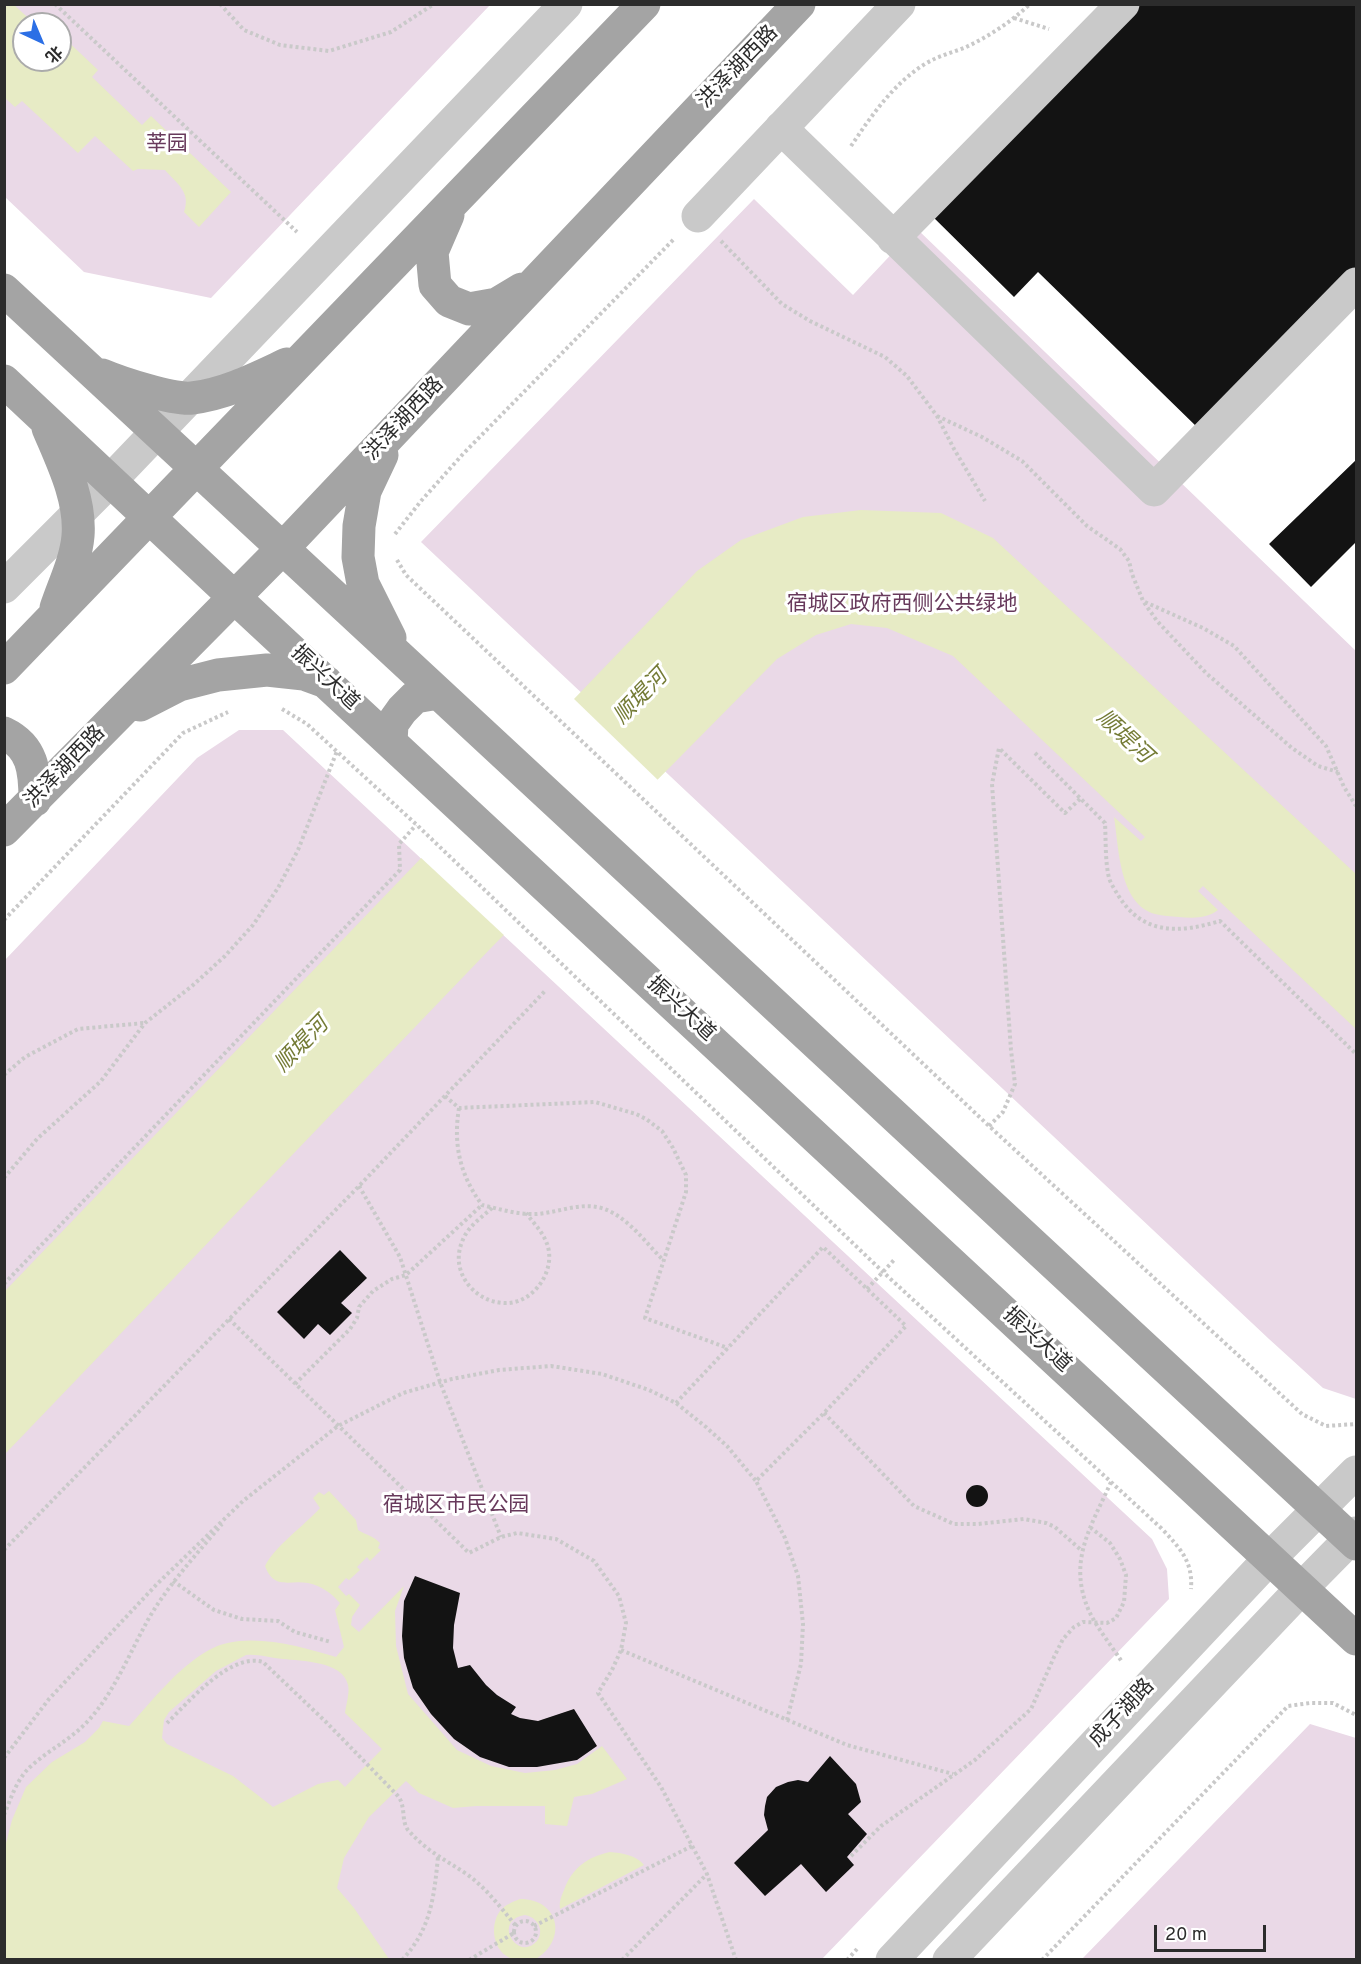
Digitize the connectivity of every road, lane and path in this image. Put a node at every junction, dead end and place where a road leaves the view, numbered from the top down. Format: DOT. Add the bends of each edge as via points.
graph roads {
  1 [pos="55,4"];
  2 [pos="220,4"];
  3 [pos="434,4"];
  4 [pos="566,4"];
  5 [pos="644,4"];
  6 [pos="799,4"];
  7 [pos="899,4"];
  8 [pos="1030,4"];
  9 [pos="1123,4"];
  10 [pos="781,128"];
  11 [pos="834,180"];
  12 [pos="453,203"];
  13 [pos="698,216"];
  14 [pos="893,237"];
  15 [pos="324,258"];
  16 [pos="539,278"];
  17 [pos="1356,284"];
  18 [pos="6,300"];
  19 [pos="305,356"];
  20 [pos="90,370"];
  21 [pos="4,381"];
  22 [pos="189,398"];
  23 [pos="937,416"];
  24 [pos="44,418"];
  25 [pos="157,432"];
  26 [pos="392,434"];
  27 [pos="196,469"];
  28 [pos="111,480"];
  29 [pos="985,501"];
  30 [pos="77,514"];
  31 [pos="150,516"];
  32 [pos="393,543"];
  33 [pos="282,549"];
  34 [pos="396,559"];
  35 [pos="4,587"];
  36 [pos="234,597"];
  37 [pos="1143,601"];
  38 [pos="52,619"];
  39 [pos="400,658"];
  40 [pos="4,668"];
  41 [pos="327,682"];
  42 [pos="438,693"];
  43 [pos="279,708"];
  44 [pos="236,711"];
  45 [pos="114,718"];
  46 [pos="4,733"];
  47 [pos="391,742"];
  48 [pos="337,751"];
  49 [pos="1035,753"];
  50 [pos="1338,772"];
  51 [pos="1080,799"];
  52 [pos="35,800"];
  53 [pos="1356,806"];
  54 [pos="418,826"];
  55 [pos="4,830"];
  56 [pos="4,920"];
  57 [pos="545,991"];
  58 [pos="145,1023"];
  59 [pos="1356,1054"];
  60 [pos="4,1075"];
  61 [pos="445,1096"];
  62 [pos="459,1108"];
  63 [pos="989,1126"];
  64 [pos="4,1178"];
  65 [pos="359,1186"];
  66 [pos="482,1205"];
  67 [pos="493,1207"];
  68 [pos="525,1213"];
  69 [pos="664,1261"];
  70 [pos="406,1275"];
  71 [pos="4,1284"];
  72 [pos="229,1319"];
  73 [pos="728,1348"];
  74 [pos="440,1382"];
  75 [pos="295,1384"];
  76 [pos="676,1403"];
  77 [pos="824,1413"];
  78 [pos="1356,1424"];
  79 [pos="338,1426"];
  80 [pos="1356,1472"];
  81 [pos="756,1481"];
  82 [pos="1111,1482"];
  83 [pos="238,1506"];
  84 [pos="1319,1510"];
  85 [pos="1091,1528"];
  86 [pos="501,1537"];
  87 [pos="1355,1539"];
  88 [pos="4,1550"];
  89 [pos="1082,1551"];
  90 [pos="1270,1558"];
  91 [pos="173,1581"];
  92 [pos="1302,1588"];
  93 [pos="1189,1597"];
  94 [pos="1096,1622"];
  95 [pos="1356,1639"];
  96 [pos="331,1642"];
  97 [pos="621,1650"];
  98 [pos="1126,1667"];
  99 [pos="1356,1715"];
  100 [pos="787,1720"];
  101 [pos="167,1723"];
  102 [pos="4,1758"];
  103 [pos="953,1774"];
  104 [pos="4,1815"];
  105 [pos="692,1846"];
  106 [pos="851,1856"];
  107 [pos="438,1857"];
  108 [pos="707,1874"];
  109 [pos="516,1926"];
  110 [pos="534,1926"];
  111 [pos="514,1933"];
  112 [pos="863,1942"];
  113 [pos="402,1959"];
  114 [pos="471,1959"];
  115 [pos="479,1959"];
  116 [pos="622,1959"];
  117 [pos="736,1959"];
  118 [pos="847,1959"];
  119 [pos="892,1959"];
  120 [pos="950,1959"];
  121 [pos="1042,1959"];
  1 -- 15 [label="path"];
  2 -- 3 [label="path" via="244,30 280,45 330,51 392,32"];
  4 -- 15 [label="street"];
  5 -- 12 [label="main road"];
  6 -- 16 [label="main road, 洪泽湖西路"];
  7 -- 10 [label="street"];
  8 -- 11 [label="path" via="992,33 926,63 901,82 840,161"];
  9 -- 14 [label="street"];
  10 -- 11 [label="street"];
  10 -- 13 [label="street"];
  11 -- 14 [label="street"];
  12 -- 16 [label="main road" via="432,252 435,285 449,301 469,309 496,304"];
  12 -- 19 [label="main road"];
  13 -- 23 [label="path" via="782,304 885,357 907,376"];
  13 -- 32 [label="path" via="463,454 395,534"];
  14 -- 17 [label="street" via="1154,490"];
  15 -- 22 [label="street"];
  16 -- 26 [label="main road, 洪泽湖西路"];
  18 -- 20 [label="main road"];
  19 -- 22 [label="main road" via="248,382"];
  19 -- 27 [label="main road"];
  20 -- 22 [label="main road" via="146,390"];
  20 -- 25 [label="main road"];
  21 -- 24 [label="main road, 振兴大道"];
  22 -- 25 [label="street"];
  23 -- 29 [label="path"];
  23 -- 37 [label="path" via="1022,461 1087,526 1120,549 1129,561"];
  24 -- 28 [label="main road, 振兴大道"];
  24 -- 30 [label="main road" via="67,474"];
  25 -- 27 [label="main road"];
  25 -- 28 [label="street"];
  26 -- 33 [label="main road, 洪泽湖西路"];
  26 -- 39 [label="main road" via="365,491 358,557 363,584"];
  27 -- 31 [label="main road"];
  27 -- 33 [label="main road"];
  28 -- 30 [label="street"];
  28 -- 31 [label="main road, 振兴大道"];
  30 -- 35 [label="street"];
  30 -- 38 [label="main road" via="73,560"];
  31 -- 36 [label="main road, 振兴大道"];
  31 -- 38 [label="main road"];
  33 -- 36 [label="main road, 洪泽湖西路"];
  33 -- 39 [label="main road"];
  34 -- 63 [label="path" via="406,574"];
  36 -- 41 [label="main road, 振兴大道"];
  36 -- 45 [label="main road, 洪泽湖西路"];
  37 -- 50 [label="path" via="1157,621 1215,680 1292,748 1318,766"];
  37 -- 50 [label="path" via="1234,646 1326,746"];
  38 -- 40 [label="main road"];
  39 -- 42 [label="main road"];
  41 -- 45 [label="main road" via="304,674 267,670 218,675 179,685"];
  41 -- 47 [label="main road, 振兴大道"];
  42 -- 47 [label="main road" via="415,697 402,710 392,724"];
  42 -- 84 [label="main road"];
  43 -- 48 [label="path" via="307,724"];
  44 -- 56 [label="path" via="183,733"];
  45 -- 52 [label="main road, 洪泽湖西路"];
  46 -- 52 [label="main road" via="27,752 35,773"];
  47 -- 90 [label="main road, 振兴大道"];
  48 -- 54 [label="path"];
  48 -- 58 [label="path" via="298,850 253,925 192,986"];
  49 -- 51 [label="path"];
  50 -- 53 [label="path"];
  51 -- 59 [label="path" via="1105,823 1109,880 1126,908 1163,928 1193,929 1220,921"];
  51 -- 63 [label="path" via="1065,813 999,748 992,784 1015,1084 1003,1112"];
  52 -- 55 [label="main road, 洪泽湖西路"];
  54 -- 71 [label="path" via="399,844 400,870"];
  54 -- 82 [label="path" via="883,1272"];
  57 -- 61 [label="path"];
  58 -- 60 [label="path" via="78,1029 26,1057"];
  58 -- 64 [label="path" via="101,1082 37,1139"];
  61 -- 62 [label="path"];
  61 -- 65 [label="path"];
  62 -- 66 [label="path" via="456,1148"];
  62 -- 69 [label="path" via="594,1102 646,1119 662,1131 686,1175 686,1192"];
  63 -- 78 [label="path" via="1302,1414 1326,1426"];
  65 -- 70 [label="path" via="400,1257"];
  65 -- 72 [label="path"];
  66 -- 67 [label="path"];
  66 -- 70 [label="path"];
  67 -- 68 [label="path"];
  67 -- 68 [label="path" via="461,1242 461,1272 478,1295 506,1304 533,1293 549,1267 545,1238"];
  68 -- 69 [label="path" via="585,1204 612,1212"];
  69 -- 73 [label="path" via="645,1318"];
  70 -- 74 [label="path"];
  70 -- 75 [label="path" via="373,1291 359,1307 350,1329"];
  72 -- 75 [label="path"];
  72 -- 88 [label="path"];
  73 -- 76 [label="path"];
  73 -- 77 [label="path" via="823,1247 906,1326"];
  74 -- 76 [label="path" via="498,1370 551,1365 602,1374"];
  74 -- 79 [label="path" via="403,1393"];
  74 -- 86 [label="path"];
  75 -- 79 [label="path"];
  76 -- 81 [label="path" via="727,1446"];
  77 -- 81 [label="path"];
  77 -- 89 [label="path" via="914,1506 954,1524 1024,1519 1046,1523"];
  79 -- 83 [label="path"];
  79 -- 86 [label="path" via="469,1553"];
  80 -- 84 [label="street, 成子湖路"];
  81 -- 100 [label="path" via="785,1538 798,1576 803,1624 801,1664"];
  82 -- 85 [label="path"];
  82 -- 93 [label="path" via="1179,1546 1191,1570"];
  83 -- 91 [label="path"];
  83 -- 102 [label="path" via="157,1584 48,1699"];
  84 -- 87 [label="main road"];
  84 -- 90 [label="street, 成子湖路"];
  85 -- 89 [label="path"];
  85 -- 94 [label="path" via="1110,1543 1126,1575 1124,1602 1116,1618 1107,1623"];
  86 -- 97 [label="path" via="517,1533 556,1539 594,1562 619,1596 626,1623"];
  87 -- 92 [label="street, 成子湖路"];
  89 -- 94 [label="path" via="1082,1593"];
  90 -- 92 [label="main road, 振兴大道"];
  90 -- 119 [label="street, 成子湖路"];
  91 -- 96 [label="path" via="214,1610 242,1619 278,1621 295,1632"];
  91 -- 104 [label="path" via="95,1714 78,1732 29,1768 14,1789"];
  92 -- 95 [label="main road, 振兴大道"];
  92 -- 120 [label="street, 成子湖路"];
  94 -- 98 [label="path"];
  94 -- 103 [label="path" via="1074,1627 1063,1639 1031,1709 975,1760"];
  97 -- 100 [label="path"];
  97 -- 105 [label="path" via="598,1693 661,1787"];
  99 -- 121 [label="path" via="1333,1703 1288,1706"];
  100 -- 103 [label="path" via="847,1745"];
  101 -- 107 [label="path" via="199,1690 245,1661 263,1662 398,1796 406,1827"];
  103 -- 106 [label="path" via="881,1826"];
  105 -- 108 [label="path"];
  105 -- 110 [label="path"];
  107 -- 109 [label="path" via="485,1890"];
  107 -- 113 [label="path" via="432,1907 422,1934"];
  108 -- 116 [label="path"];
  108 -- 117 [label="path"];
  109 -- 110 [label="path" via="525,1921"];
  109 -- 111 [label="path"];
  110 -- 111 [label="path" via="534,1940 527,1943 520,1942"];
  111 -- 114 [label="path"];
  112 -- 118 [label="path"];
  114 -- 115 [label="path"];
}
